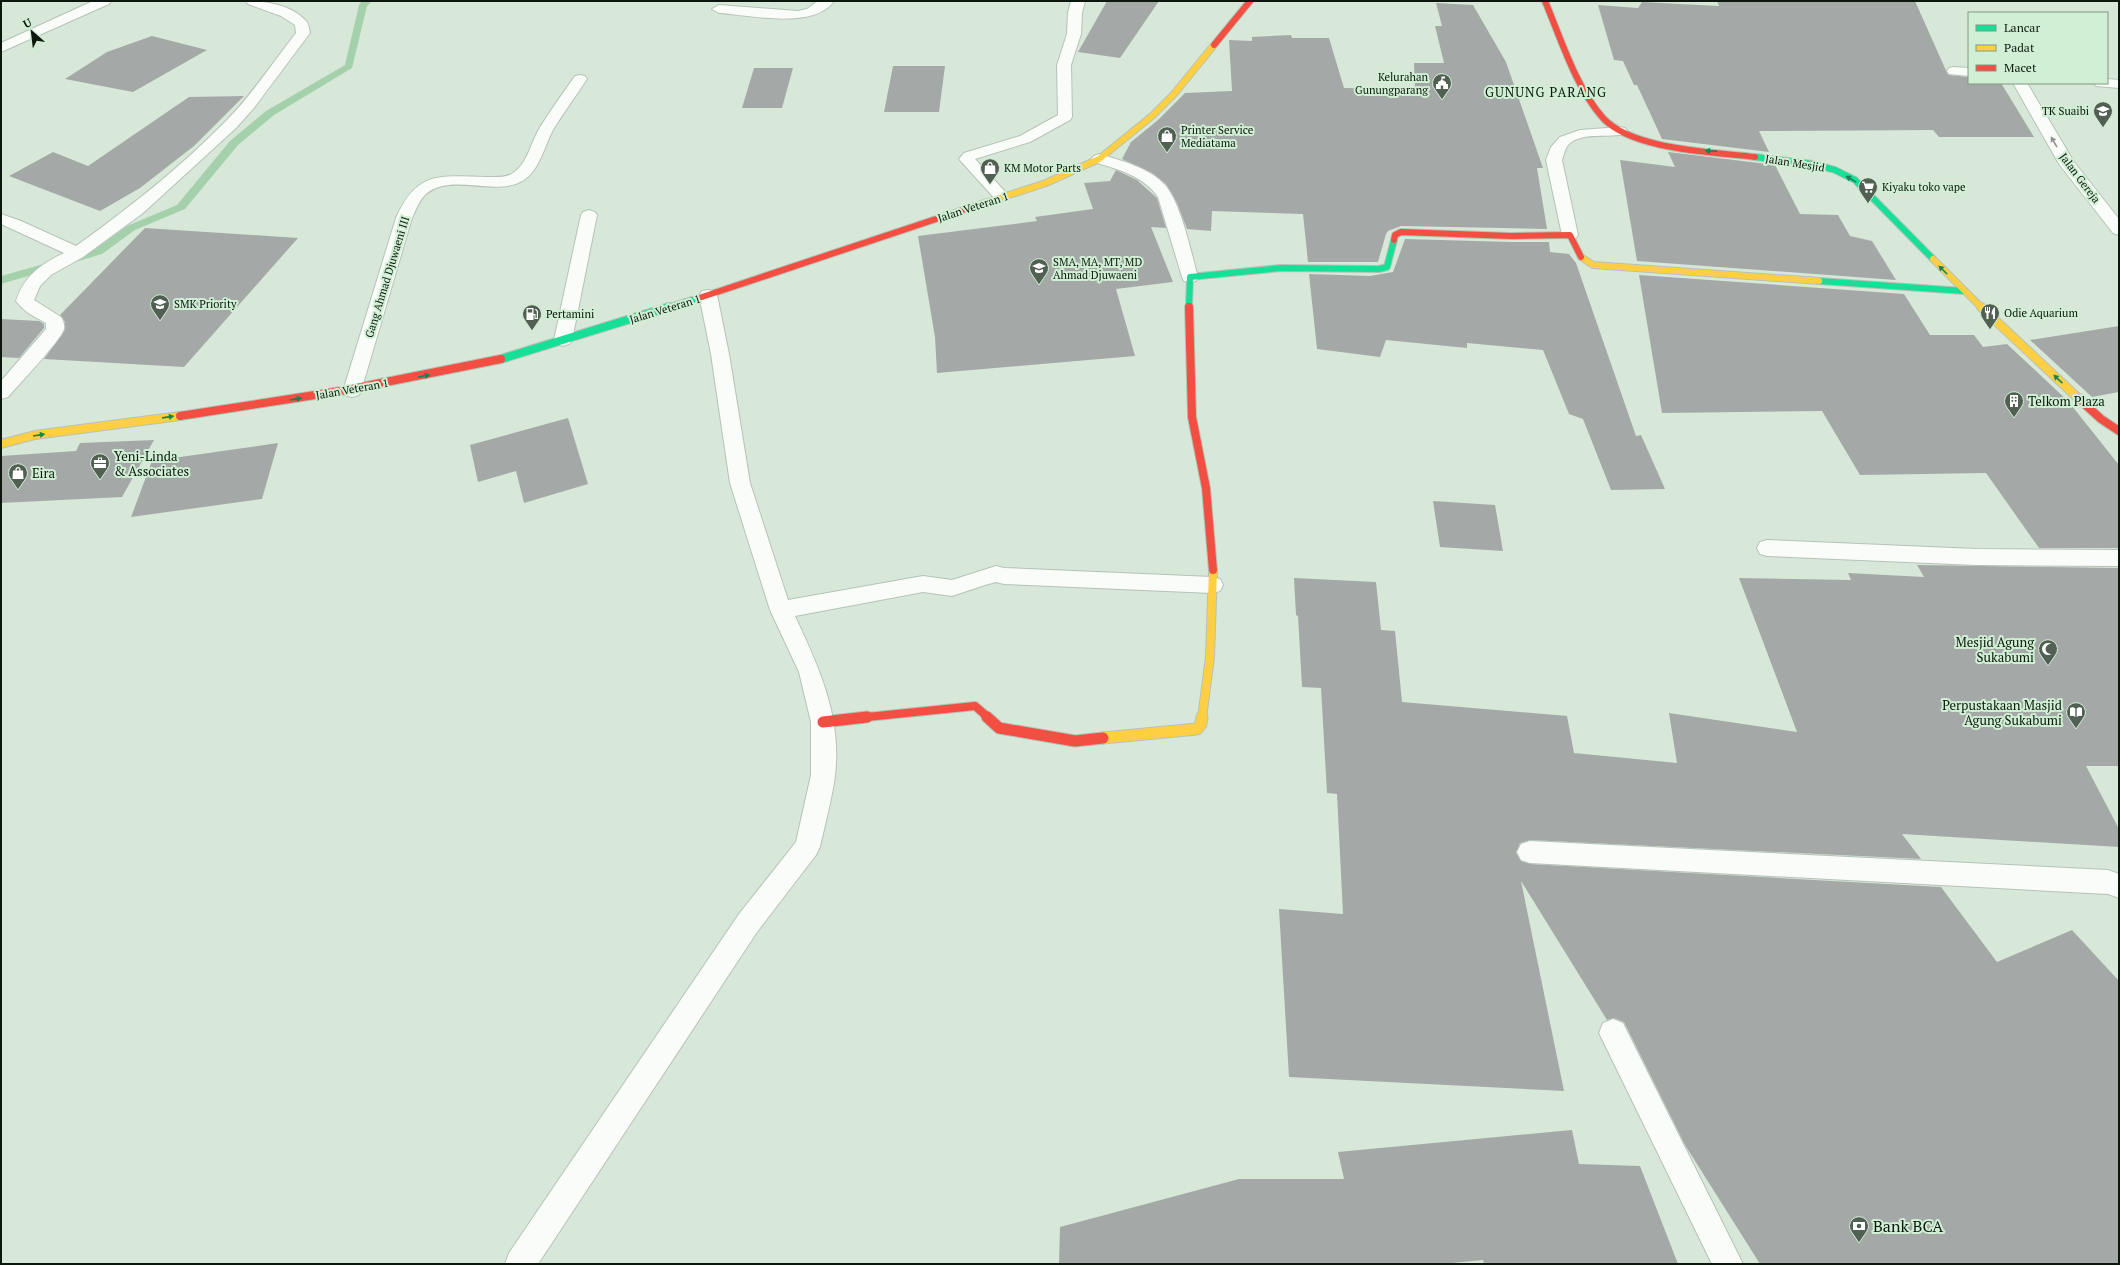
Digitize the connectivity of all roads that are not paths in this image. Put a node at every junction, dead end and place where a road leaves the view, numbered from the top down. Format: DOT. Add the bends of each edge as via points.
graph roads {
  1 [pos="104,1"];
  2 [pos="254,1"];
  3 [pos="827,1"];
  4 [pos="1078,1"];
  5 [pos="1250,1"];
  6 [pos="1545,1"];
  7 [pos="719,9"];
  8 [pos="1,48"];
  9 [pos="1954,71"];
  10 [pos="1968,72"];
  11 [pos="580,79"];
  12 [pos="2108,83"];
  13 [pos="2021,84"];
  14 [pos="2119,84"];
  15 [pos="1620,131"];
  16 [pos="1099,159"];
  17 [pos="1002,197"];
  18 [pos="589,215"];
  19 [pos="1,219"];
  20 [pos="2119,230"];
  21 [pos="1570,235"];
  22 [pos="77,253"];
  23 [pos="1190,277"];
  24 [pos="1964,291"];
  25 [pos="708,295"];
  26 [pos="563,340"];
  27 [pos="352,391"];
  28 [pos="1,393"];
  29 [pos="2119,431"];
  30 [pos="1,444"];
  31 [pos="1768,548"];
  32 [pos="2119,558"];
  33 [pos="1212,585"];
  34 [pos="781,610"];
  35 [pos="823,722"];
  36 [pos="1530,852"];
  37 [pos="2119,886"];
  38 [pos="1613,1033"];
  39 [pos="520,1264"];
  40 [pos="1728,1264"];
  1 -- 8 [label="street"];
  2 -- 22 [label="street" via="286,13 301,23 303,33 231,125 137,210"];
  3 -- 7 [label="street" via="811,12 798,15"];
  4 -- 17 [label="street" via="1074,34 1064,65 1065,116 1025,139 970,156 967,160"];
  5 -- 16 [label="street, Jalan Veteran 1" via="1174,94 1152,116"];
  6 -- 15 [label="street, Jalan Mesjid" via="1584,91 1604,119"];
  9 -- 10 [label="street"];
  11 -- 27 [label="street, Gang Ahmad Djuwaeni III" via="558,110 522,176 511,180 432,184 421,190 414,198 404,218"];
  12 -- 14 [label="street"];
  20 -- 13 [label="street, Jalan Gereja, one-way" via="2067,164"];
  15 -- 21 [label="street" via="1585,133 1565,140 1559,147 1554,160"];
  24 -- 15 [label="street, Jalan Mesjid, one-way" via="1855,180 1835,170 1813,164 1649,143"];
  16 -- 17 [label="street, Jalan Veteran 1" via="1046,183"];
  16 -- 23 [label="street" via="1132,169 1159,187 1166,198"];
  17 -- 25 [label="street, Jalan Veteran 1"];
  18 -- 26 [label="street"];
  19 -- 22 [label="street"];
  21 -- 23 [label="street" via="1510,236 1401,232 1395,235 1387,267 1379,270 1333,266 1271,267"];
  21 -- 24 [label="street" via="1581,257 1593,265"];
  22 -- 28 [label="street" via="48,268 33,282 26,293 25,301 29,306 55,321 55,329"];
  23 -- 33 [label="street" via="1192,416 1206,488 1213,560"];
  29 -- 24 [label="street, Jalan Mesjid, one-way" via="2101,419"];
  25 -- 26 [label="street, Jalan Veteran 1"];
  25 -- 34 [label="street" via="740,483 765,568"];
  27 -- 26 [label="street, Jalan Veteran 1, one-way" via="470,366"];
  30 -- 27 [label="street, Jalan Veteran 1, one-way" via="35,435"];
  31 -- 32 [label="street" via="1976,557"];
  33 -- 34 [label="street" via="996,574 952,588 923,584"];
  33 -- 35 [label="street" via="1210,657 1201,724 1197,729 1075,740 999,728 992,725 983,710 975,706"];
  34 -- 35 [label="street" via="810,672"];
  35 -- 39 [label="street" via="823,775 807,847 748,923"];
  36 -- 37 [label="street" via="2108,882"];
  38 -- 40 [label="street"];
}
